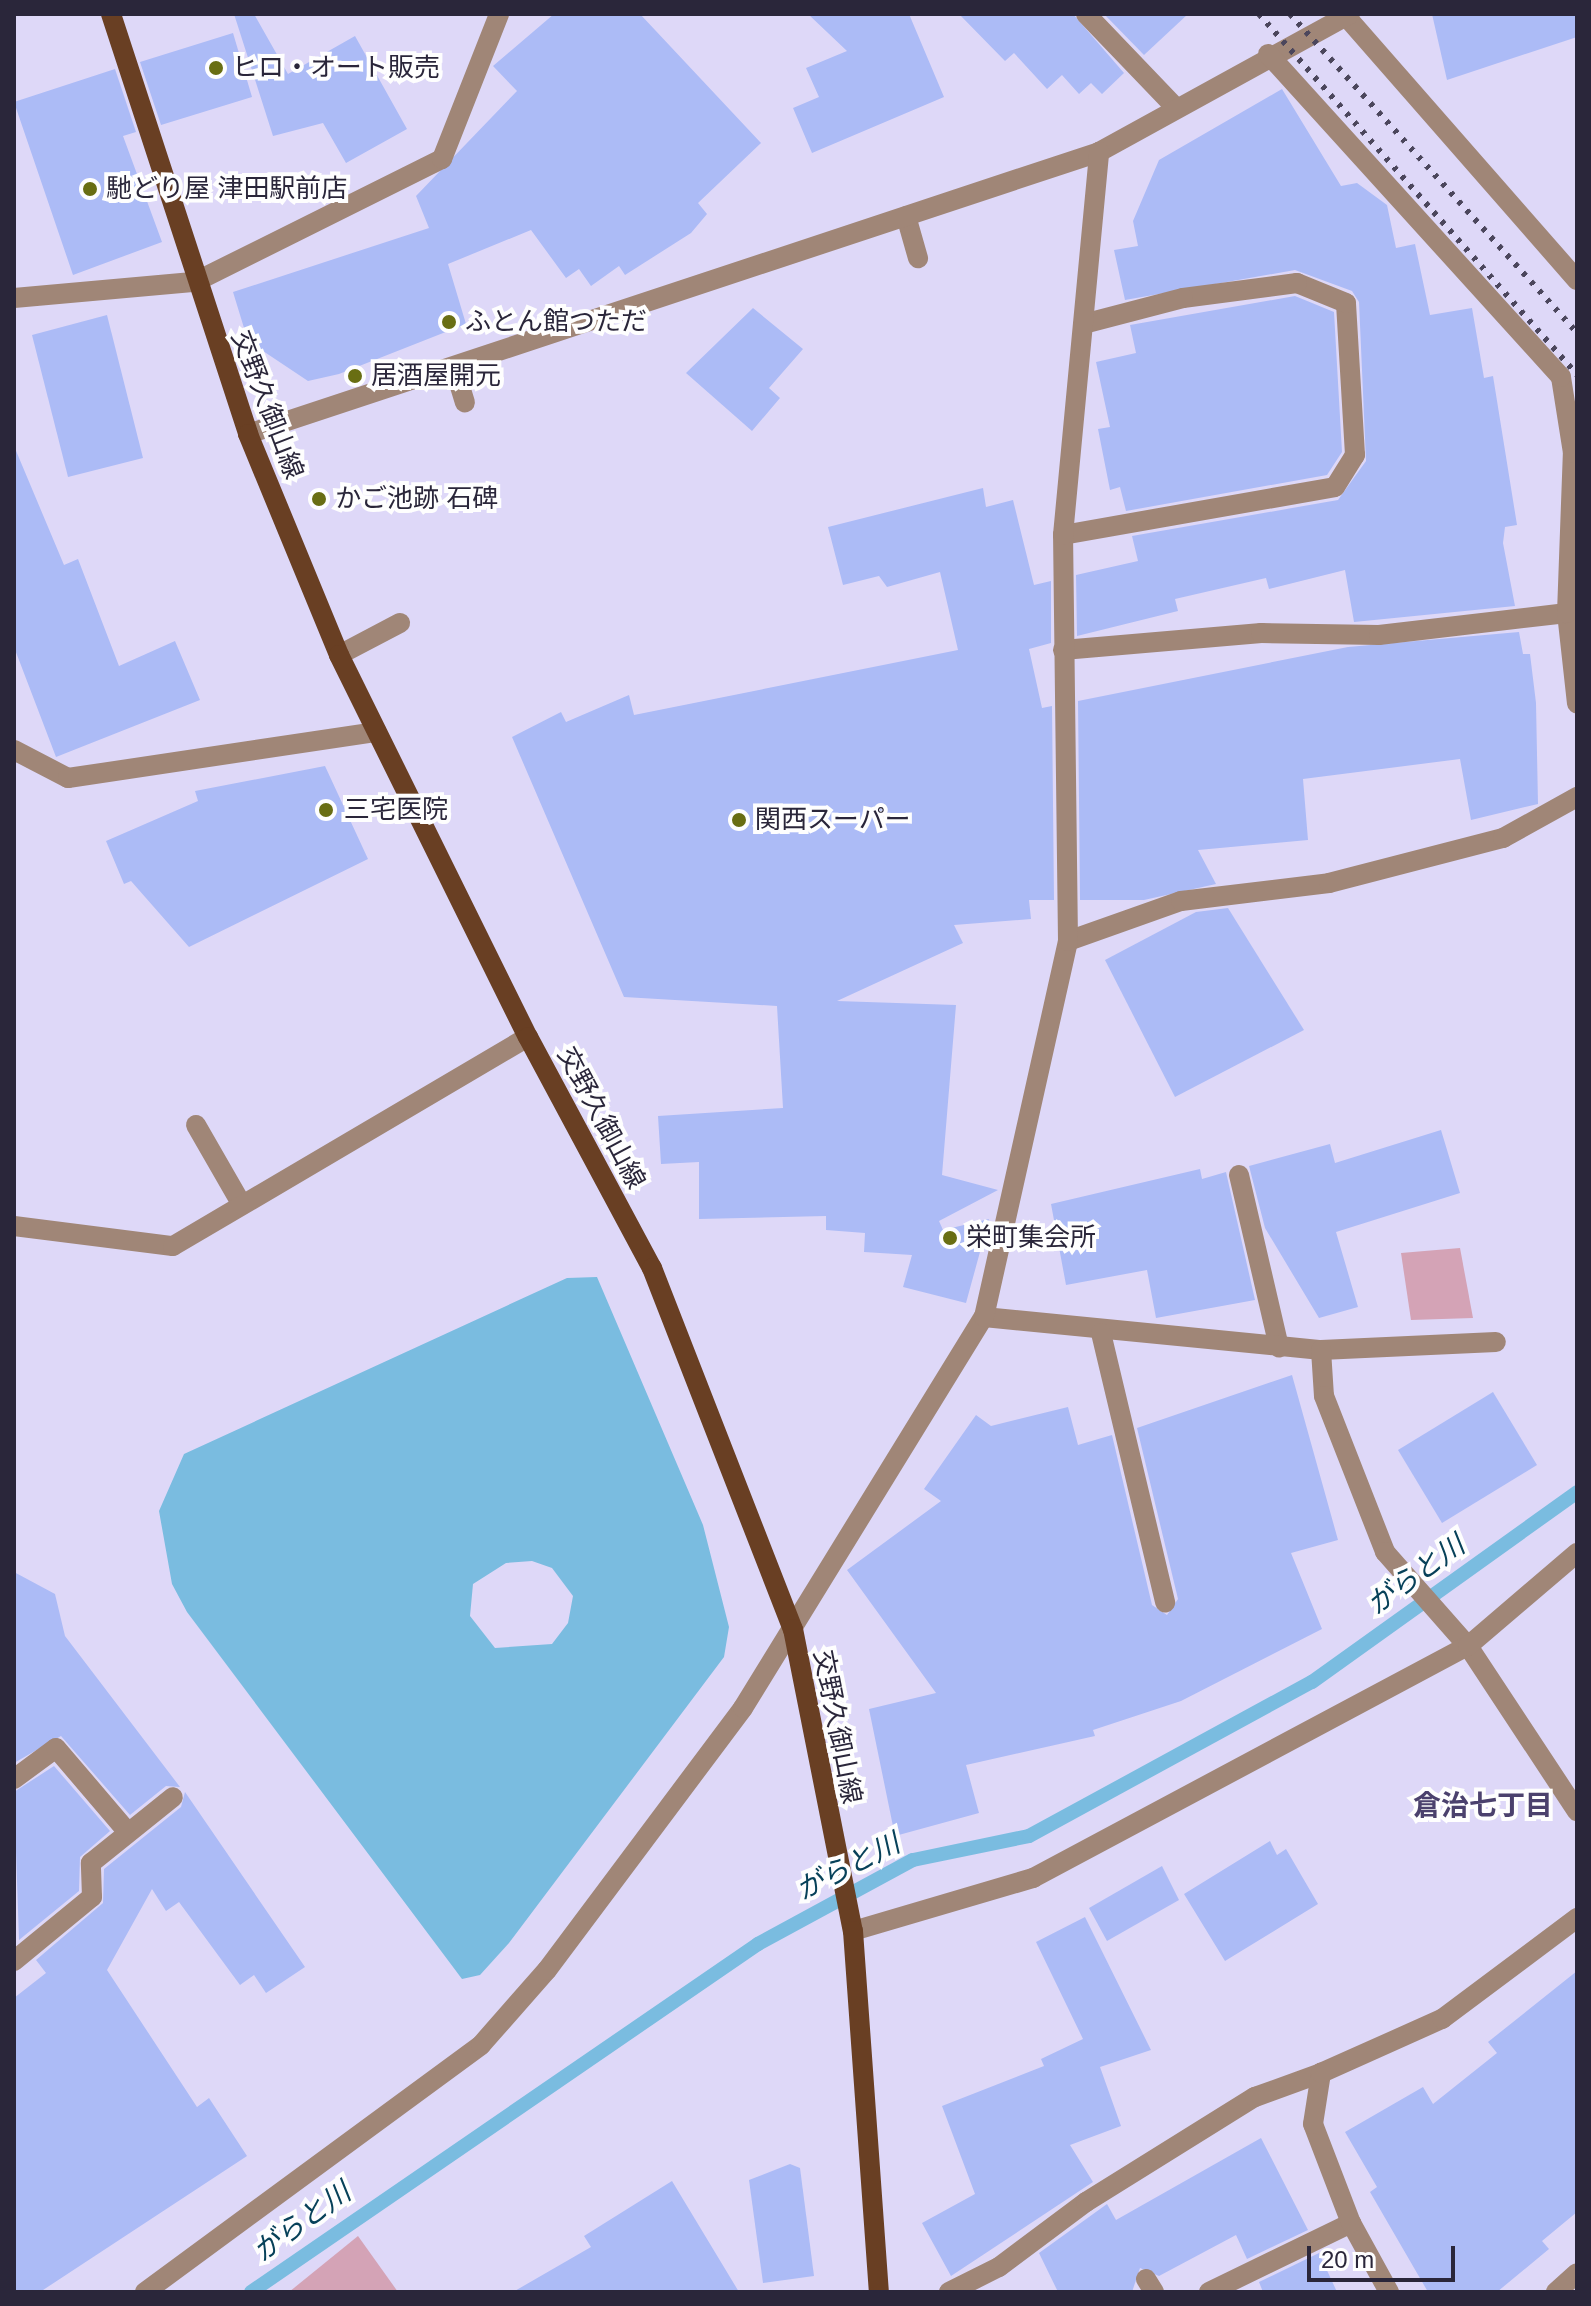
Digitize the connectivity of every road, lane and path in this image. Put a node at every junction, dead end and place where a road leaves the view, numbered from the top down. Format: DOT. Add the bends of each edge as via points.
graph roads {
  1 [pos="111,14"];
  2 [pos="499,14"];
  3 [pos="1086,14"];
  4 [pos="1346,15"];
  5 [pos="1268,54"];
  6 [pos="1176,108"];
  7 [pos="1099,152"];
  8 [pos="906,216"];
  9 [pos="918,258"];
  10 [pos="1577,280"];
  11 [pos="195,282"];
  12 [pos="14,298"];
  13 [pos="1083,324"];
  14 [pos="455,370"];
  15 [pos="465,402"];
  16 [pos="248,434"];
  17 [pos="1063,535"];
  18 [pos="1567,613"];
  19 [pos="400,623"];
  20 [pos="1063,650"];
  21 [pos="339,655"];
  22 [pos="1577,703"];
  23 [pos="377,732"];
  24 [pos="14,749"];
  25 [pos="1577,797"];
  26 [pos="1068,941"];
  27 [pos="528,1037"];
  28 [pos="196,1125"];
  29 [pos="1239,1175"];
  30 [pos="242,1205"];
  31 [pos="14,1226"];
  32 [pos="984,1317"];
  33 [pos="1101,1333"];
  34 [pos="1496,1342"];
  35 [pos="1279,1347"];
  36 [pos="1321,1350"];
  37 [pos="1577,1553"];
  38 [pos="1165,1602"];
  39 [pos="793,1629"];
  40 [pos="1468,1646"];
  41 [pos="14,1779"];
  42 [pos="173,1797"];
  43 [pos="1577,1811"];
  44 [pos="127,1831"];
  45 [pos="1577,1918"];
  46 [pos="851,1925"];
  47 [pos="14,1961"];
  48 [pos="1321,2073"];
  49 [pos="1351,2223"];
  50 [pos="1577,2273"];
  51 [pos="145,2292"];
  52 [pos="879,2292"];
  53 [pos="949,2292"];
  54 [pos="1209,2292"];
  55 [pos="1389,2292"];
  56 [pos="1556,2292"];
  1 -- 11 [label="main road, 交野久御山線"];
  2 -- 11 [label="street" via="442,159"];
  3 -- 6 [label="street"];
  4 -- 5 [label="street"];
  4 -- 10 [label="street"];
  5 -- 6 [label="street"];
  5 -- 18 [label="street" via="1561,377 1573,453"];
  6 -- 7 [label="street"];
  7 -- 8 [label="street"];
  7 -- 13 [label="street"];
  8 -- 9 [label="street"];
  8 -- 14 [label="street"];
  11 -- 12 [label="street"];
  11 -- 16 [label="main road, 交野久御山線"];
  13 -- 17 [label="street"];
  13 -- 17 [label="street" via="1183,298 1297,283 1346,303 1355,455 1335,487"];
  14 -- 15 [label="street"];
  14 -- 16 [label="street"];
  16 -- 21 [label="main road, 交野久御山線"];
  17 -- 20 [label="street"];
  18 -- 20 [label="street" via="1379,635 1261,633"];
  18 -- 22 [label="street"];
  19 -- 21 [label="street"];
  20 -- 26 [label="street"];
  21 -- 23 [label="main road, 交野久御山線"];
  23 -- 24 [label="street" via="68,778"];
  23 -- 27 [label="main road, 交野久御山線"];
  25 -- 26 [label="street" via="1503,838 1329,883 1181,901"];
  26 -- 32 [label="street"];
  27 -- 30 [label="street"];
  27 -- 39 [label="main road, 交野久御山線" via="652,1268"];
  28 -- 30 [label="street"];
  29 -- 35 [label="street"];
  30 -- 31 [label="street" via="173,1246"];
  32 -- 33 [label="street"];
  32 -- 39 [label="street"];
  33 -- 35 [label="street"];
  33 -- 38 [label="street"];
  34 -- 36 [label="street"];
  35 -- 36 [label="street"];
  36 -- 40 [label="street" via="1324,1396 1385,1552"];
  37 -- 40 [label="street"];
  39 -- 46 [label="main road, 交野久御山線"];
  39 -- 51 [label="street" via="547,1970 481,2045"];
  40 -- 43 [label="street"];
  40 -- 46 [label="street" via="1033,1878"];
  41 -- 44 [label="street" via="56,1748"];
  42 -- 44 [label="street"];
  44 -- 47 [label="street" via="91,1863 92,1897"];
  45 -- 48 [label="street" via="1442,2019"];
  46 -- 52 [label="main road, 交野久御山線"];
  48 -- 49 [label="street" via="1313,2124"];
  48 -- 53 [label="street" via="1255,2097 1086,2202 999,2267"];
  49 -- 54 [label="street"];
  49 -- 55 [label="street"];
  50 -- 56 [label="street"];
}
